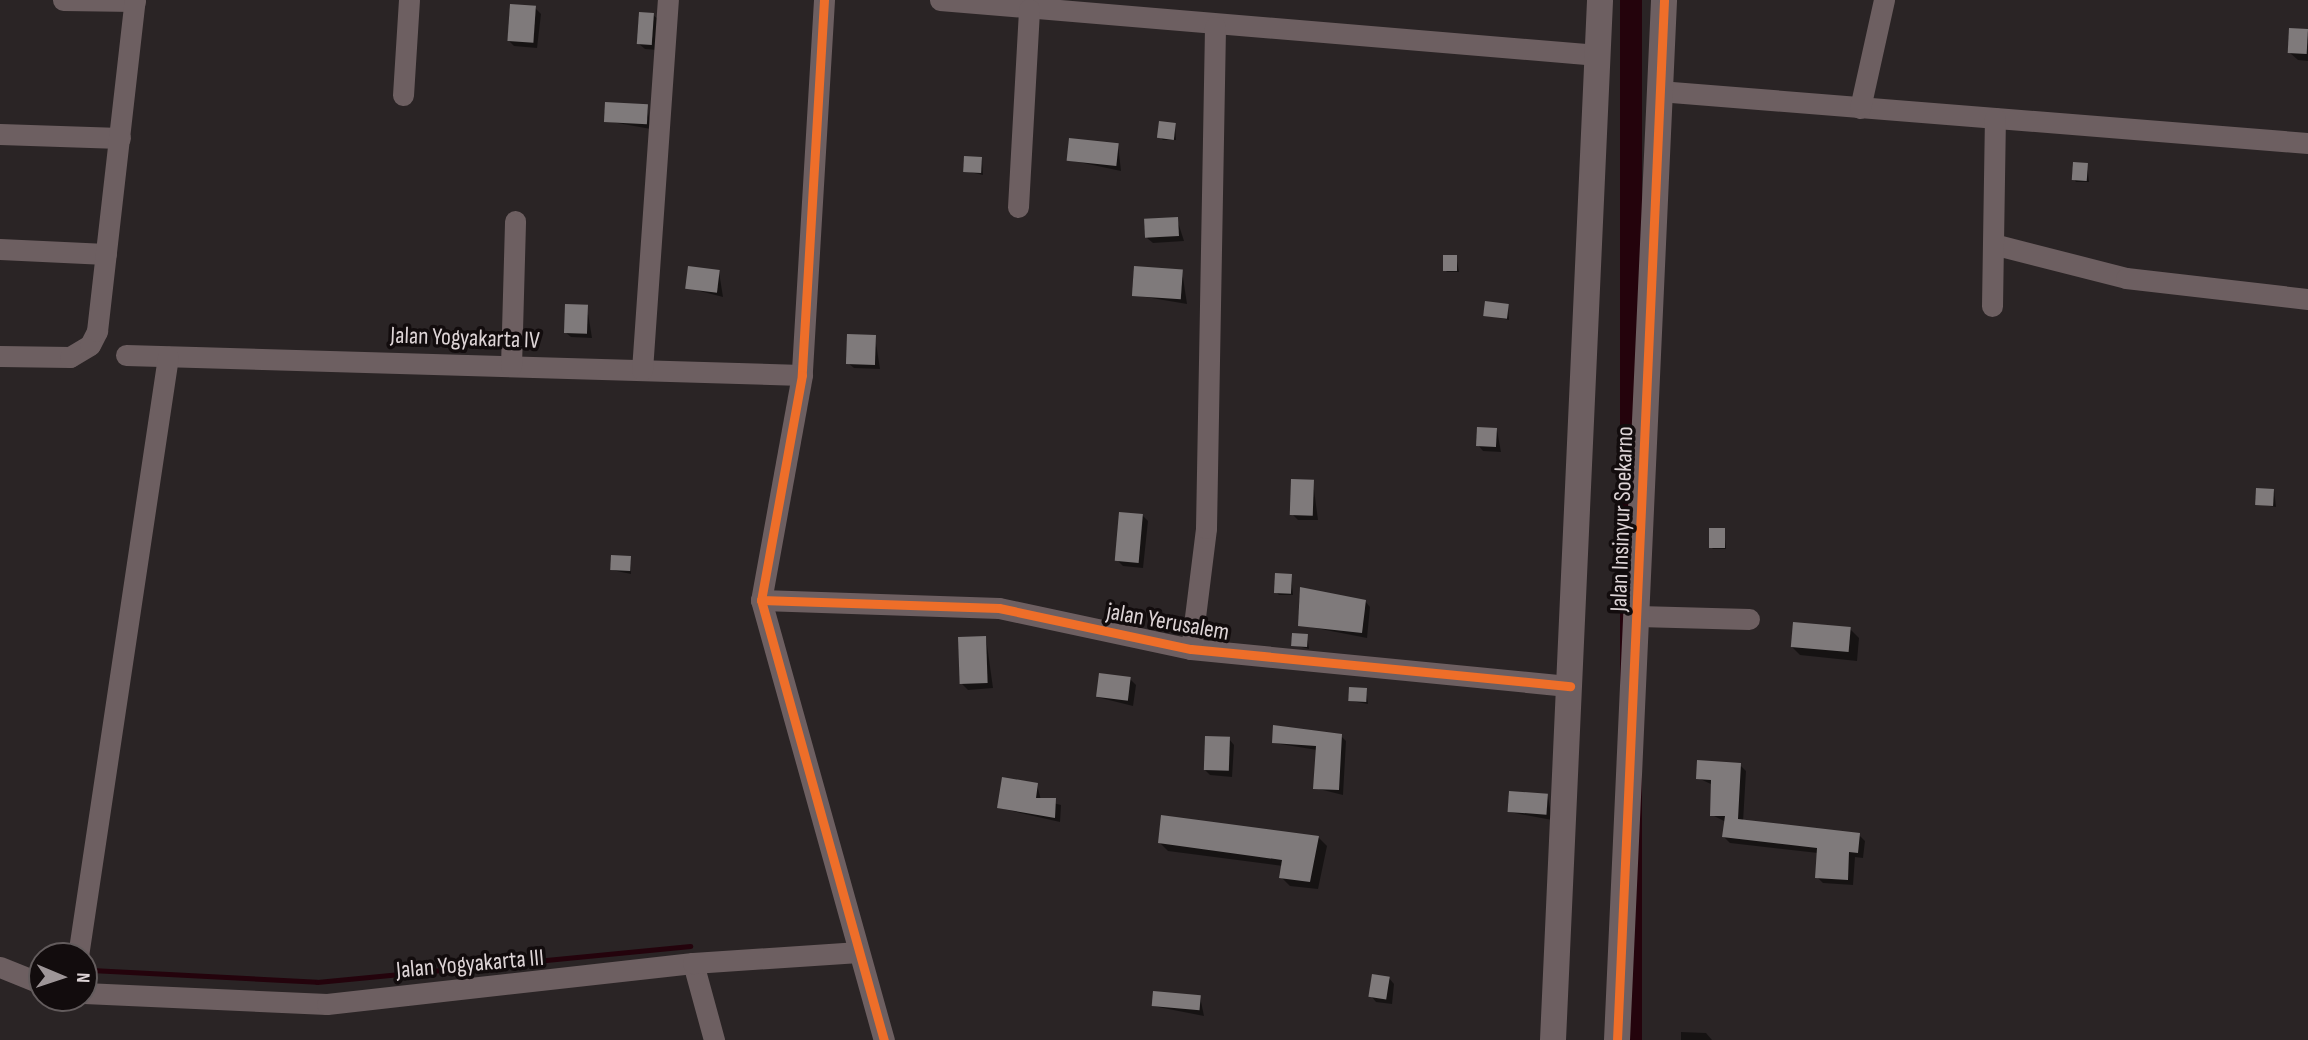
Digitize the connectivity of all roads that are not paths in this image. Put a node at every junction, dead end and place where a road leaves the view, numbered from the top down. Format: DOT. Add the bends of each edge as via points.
graph roads {
  1 [pos="63,0"];
  2 [pos="409,0"];
  3 [pos="668,0"];
  4 [pos="824,0"];
  5 [pos="940,0"];
  6 [pos="1600,0"];
  7 [pos="1664,0"];
  8 [pos="1884,0"];
  9 [pos="135,1"];
  10 [pos="1029,9"];
  11 [pos="1174,10"];
  12 [pos="1215,27"];
  13 [pos="1598,55"];
  14 [pos="1659,91"];
  15 [pos="403,95"];
  16 [pos="1860,108"];
  17 [pos="1994,118"];
  18 [pos="0,134"];
  19 [pos="120,138"];
  20 [pos="2308,143"];
  21 [pos="1018,207"];
  22 [pos="514,221"];
  23 [pos="1993,243"];
  24 [pos="0,249"];
  25 [pos="106,254"];
  26 [pos="2308,299"];
  27 [pos="1992,306"];
  28 [pos="126,355"];
  29 [pos="0,356"];
  30 [pos="168,357"];
  31 [pos="511,366"];
  32 [pos="642,370"];
  33 [pos="802,375"];
  34 [pos="761,600"];
  35 [pos="1638,616"];
  36 [pos="1749,619"];
  37 [pos="1191,649"];
  38 [pos="1570,686"];
  39 [pos="80,942"];
  40 [pos="859,952"];
  41 [pos="693,963"];
  42 [pos="0,967"];
  43 [pos="28,978"];
  44 [pos="98,994"];
  45 [pos="714,1040"];
  46 [pos="884,1040"];
  47 [pos="1553,1040"];
  48 [pos="1617,1040"];
  1 -- 9 [label="street"];
  2 -- 15 [label="street"];
  3 -- 32 [label="street"];
  4 -- 33 [label="street"];
  5 -- 10 [label="street"];
  6 -- 13 [label="street, Jalan Insinyur Soekarno"];
  7 -- 14 [label="street, Jalan Insinyur Soekarno"];
  8 -- 16 [label="street"];
  9 -- 19 [label="street"];
  10 -- 11 [label="street"];
  10 -- 21 [label="street"];
  11 -- 12 [label="street"];
  12 -- 13 [label="street"];
  12 -- 37 [label="street" via="1206,528"];
  13 -- 38 [label="street, Jalan Insinyur Soekarno"];
  14 -- 16 [label="street"];
  14 -- 35 [label="street, Jalan Insinyur Soekarno"];
  16 -- 17 [label="street"];
  17 -- 20 [label="street"];
  17 -- 23 [label="street"];
  18 -- 19 [label="street"];
  19 -- 25 [label="street"];
  22 -- 31 [label="street"];
  23 -- 26 [label="street" via="2126,278"];
  23 -- 27 [label="street"];
  24 -- 25 [label="street"];
  25 -- 29 [label="street" via="97,331 80,354"];
  28 -- 30 [label="street, Jalan Yogyakarta IV"];
  30 -- 31 [label="street, Jalan Yogyakarta IV"];
  30 -- 39 [label="street"];
  31 -- 32 [label="street, Jalan Yogyakarta IV"];
  32 -- 33 [label="street, Jalan Yogyakarta IV"];
  33 -- 34 [label="street"];
  34 -- 37 [label="street, jalan Yerusalem" via="999,608"];
  34 -- 40 [label="street"];
  35 -- 36 [label="street"];
  35 -- 48 [label="street, Jalan Insinyur Soekarno"];
  37 -- 38 [label="street, jalan Yerusalem"];
  38 -- 47 [label="street, Jalan Insinyur Soekarno"];
  40 -- 41 [label="street, Jalan Yogyakarta III"];
  40 -- 46 [label="street"];
  41 -- 44 [label="street, Jalan Yogyakarta III" via="327,1004"];
  41 -- 45 [label="street"];
  42 -- 43 [label="street"];
}
